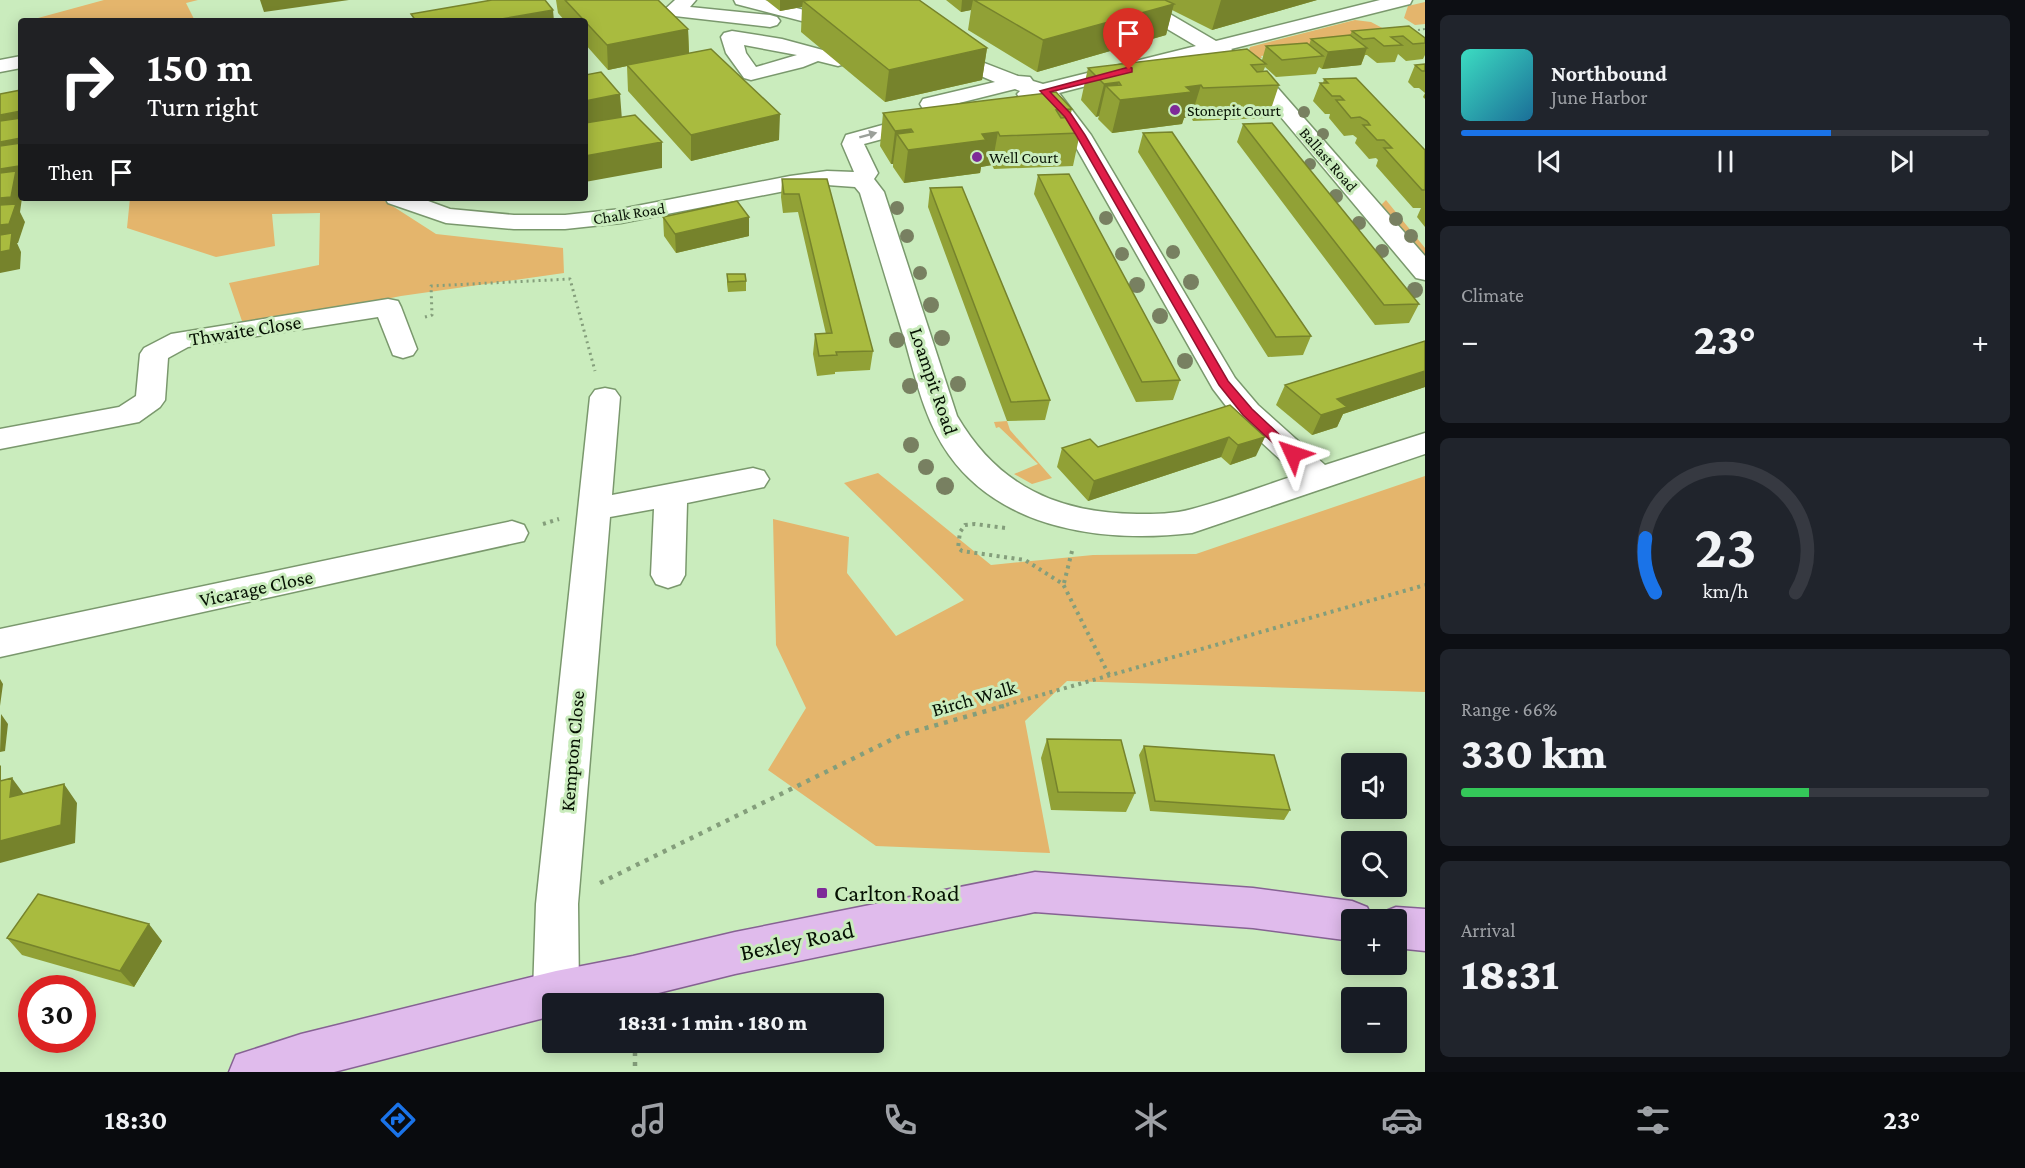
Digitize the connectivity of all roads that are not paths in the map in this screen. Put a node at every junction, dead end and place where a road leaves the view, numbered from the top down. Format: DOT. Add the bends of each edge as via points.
graph roads {
  1 [pos="743,0"];
  2 [pos="1132,0"];
  3 [pos="1402,0"];
  4 [pos="680,5"];
  5 [pos="1358,5"];
  6 [pos="651,14"];
  7 [pos="710,14"];
  8 [pos="1384,21"];
  9 [pos="732,37"];
  10 [pos="929,47"];
  11 [pos="1213,49"];
  12 [pos="816,54"];
  13 [pos="838,60"];
  14 [pos="18,63"];
  15 [pos="0,66"];
  16 [pos="1017,83"];
  17 [pos="1044,91"];
  18 [pos="931,104"];
  19 [pos="862,180"];
  20 [pos="406,201"];
  21 [pos="1425,272"];
  22 [pos="398,337"];
  23 [pos="605,397"];
  24 [pos="0,439"];
  25 [pos="1425,443"];
  26 [pos="753,479"];
  27 [pos="1321,479"];
  28 [pos="671,494"];
  29 [pos="595,509"];
  30 [pos="512,533"];
  31 [pos="668,575"];
  32 [pos="0,643"];
  33 [pos="1341,920"];
  34 [pos="1407,928"];
  35 [pos="1425,930"];
  36 [pos="556,993"];
  37 [pos="542,997"];
  38 [pos="253,1072"];
  1 -- 7 [label="street" via="863,36"];
  2 -- 11 [label="street, Ballast Road"];
  3 -- 5 [label="street"];
  4 -- 6 [label="street"];
  4 -- 7 [label="street"];
  5 -- 8 [label="street"];
  5 -- 11 [label="street"];
  5 -- 16 [label="street"];
  7 -- 9 [label="street" via="706,33"];
  9 -- 12 [label="street"];
  9 -- 12 [label="street" via="736,53 751,74"];
  10 -- 16 [label="street"];
  11 -- 17 [label="street"];
  11 -- 21 [label="street, Ballast Road" via="1235,60 1271,91"];
  12 -- 13 [label="street"];
  14 -- 15 [label="street"];
  16 -- 17 [label="street"];
  16 -- 18 [label="street"];
  19 -- 17 [label="street, Loampit Road, one-way" via="866,173 853,144 858,138"];
  17 -- 27 [label="street" via="1080,135 1224,383 1247,412"];
  19 -- 20 [label="street, Chalk Road" via="827,178 790,183 621,216 565,222 446,216"];
  19 -- 27 [label="street, Loampit Road" via="872,192 950,436 981,474 1006,491 1035,506 1080,520 1130,527 1163,526 1192,521"];
  22 -- 24 [label="street, Thwaite Close" via="388,307 181,340 154,354 150,400 128,415"];
  23 -- 29 [label="street, Kempton Close"];
  25 -- 27 [label="street, Loampit Road"];
  26 -- 28 [label="street"];
  28 -- 29 [label="street"];
  28 -- 31 [label="street"];
  29 -- 36 [label="street, Kempton Close" via="557,904"];
  30 -- 32 [label="street, Vicarage Close"];
  33 -- 36 [label="main road, Bexley Road" via="1253,908 1035,892"];
  34 -- 35 [label="main road"];
  37 -- 38 [label="main road, Bexley Road"];
}
